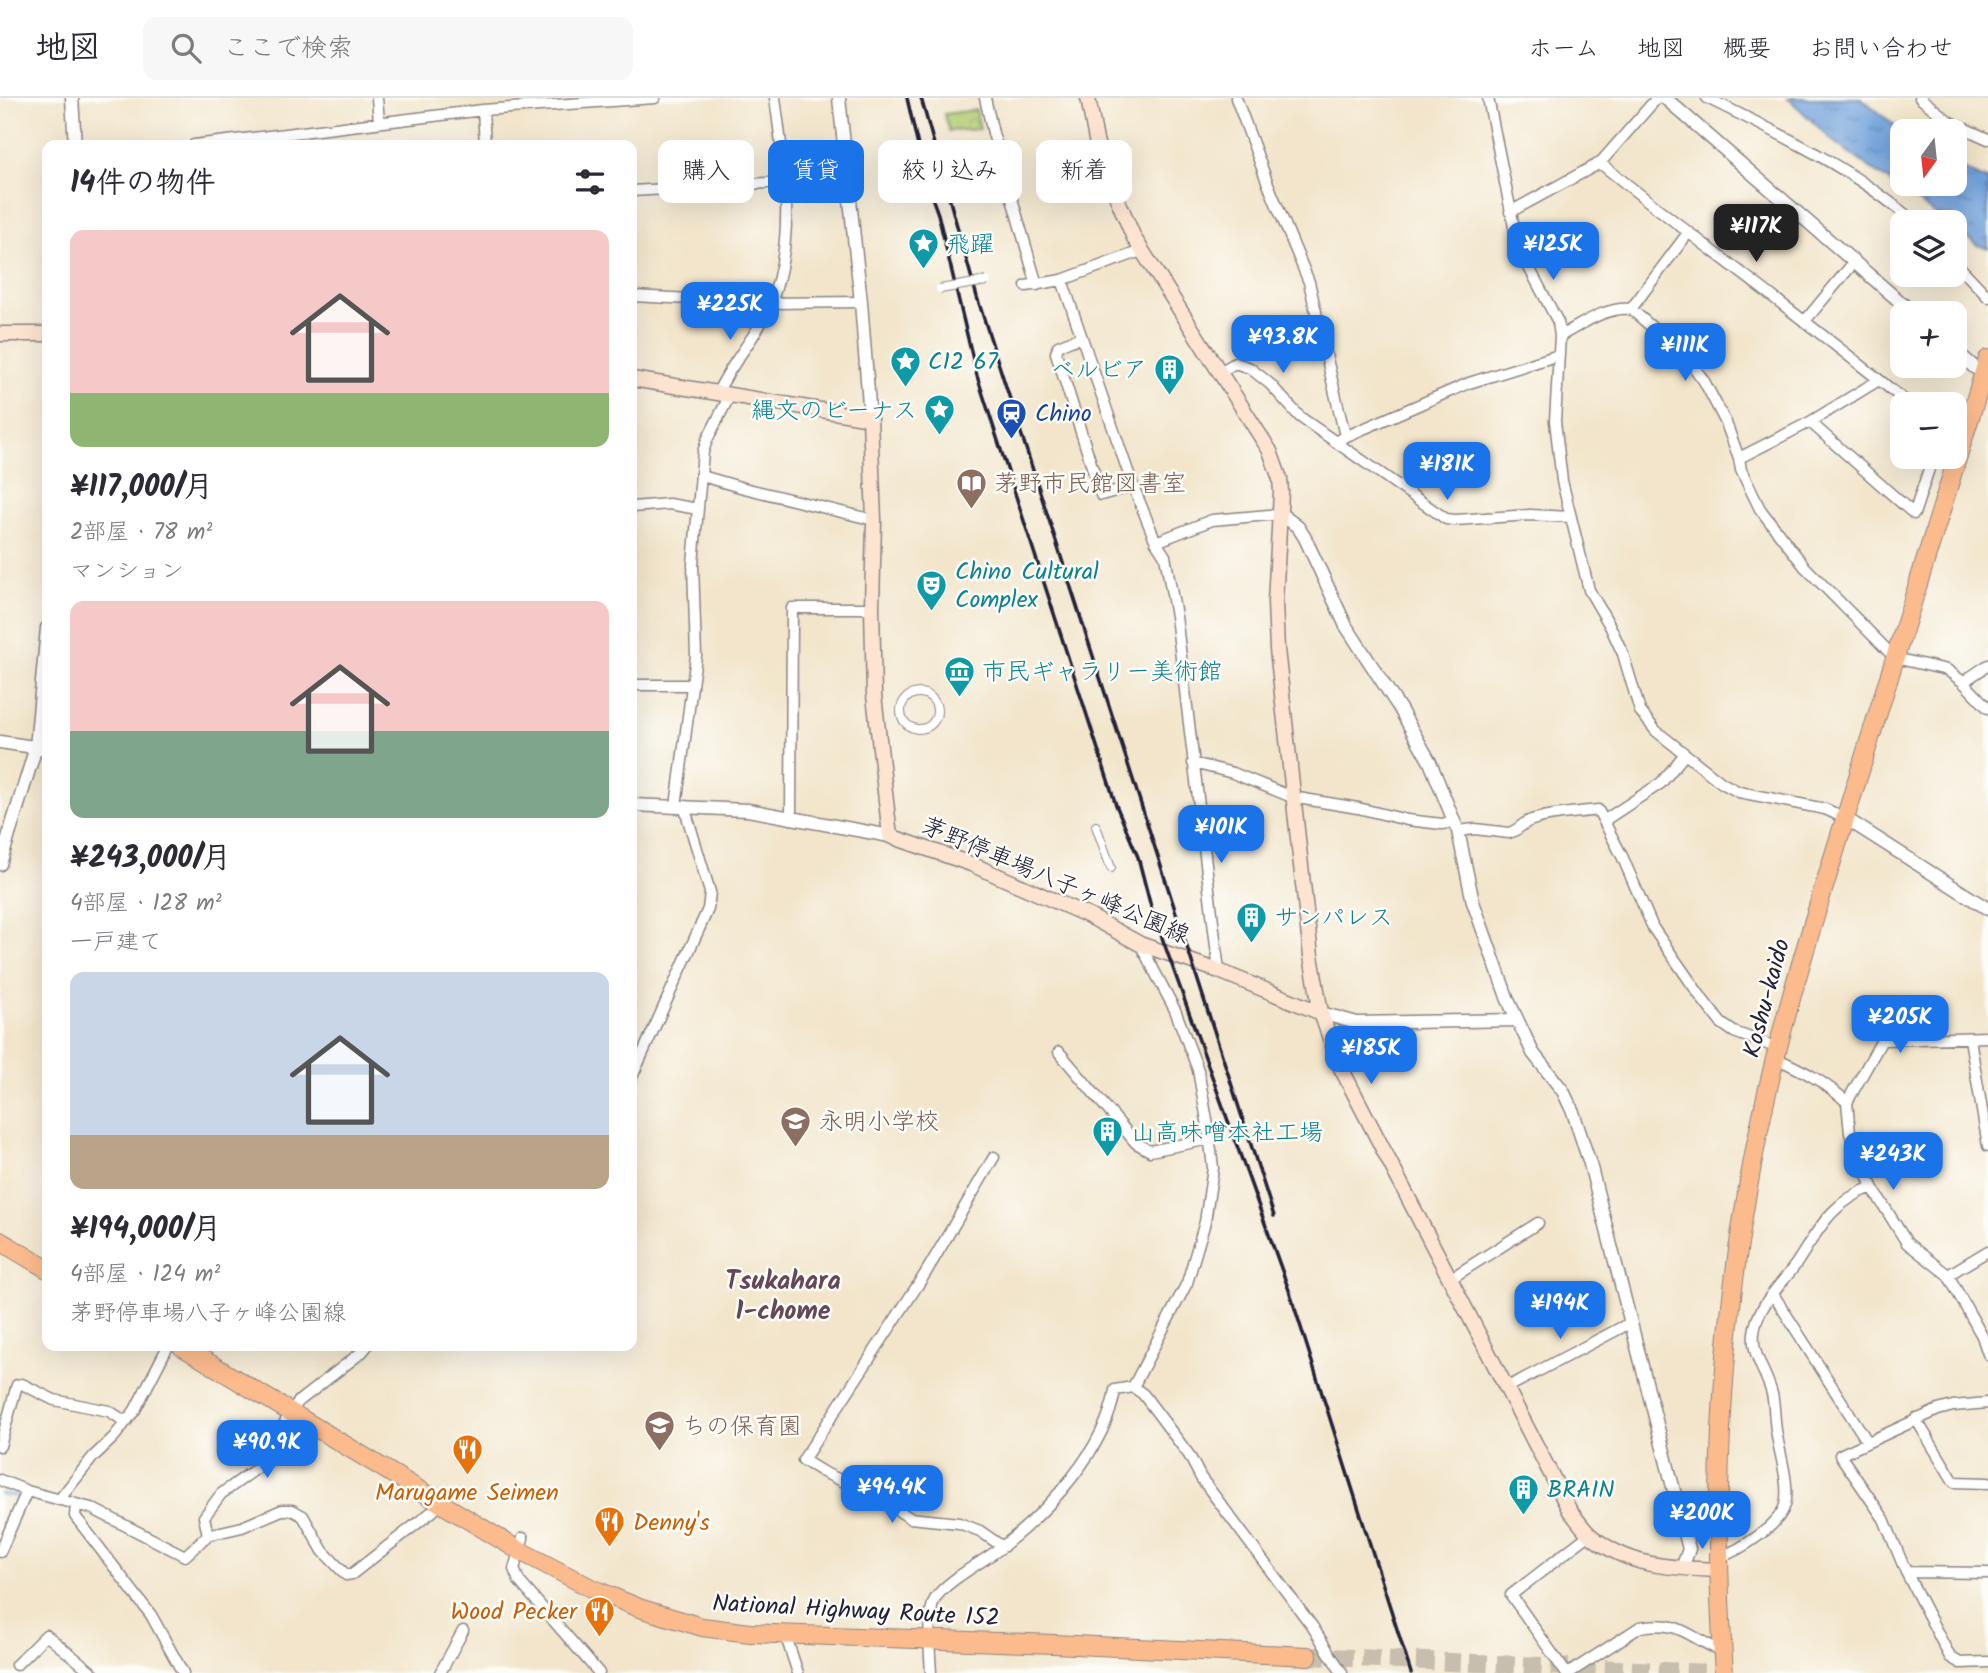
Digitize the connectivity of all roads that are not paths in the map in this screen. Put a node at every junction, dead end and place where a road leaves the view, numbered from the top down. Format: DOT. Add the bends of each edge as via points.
graph roads {
  1 [pos="72,98"];
  2 [pos="377,98"];
  3 [pos="655,98"];
  4 [pos="775,98"];
  5 [pos="839,98"];
  6 [pos="985,98"];
  7 [pos="1088,98"];
  8 [pos="1236,98"];
  9 [pos="1488,98"];
  10 [pos="1657,98"];
  11 [pos="1665,98"];
  12 [pos="1707,98"];
  13 [pos="1920,98"];
  14 [pos="484,110"];
  15 [pos="379,121"];
  16 [pos="1988,139"];
  17 [pos="75,140"];
  18 [pos="233,140"];
  19 [pos="485,140"];
  20 [pos="780,140"];
  21 [pos="1600,163"];
  22 [pos="768,183"];
  23 [pos="637,191"];
  24 [pos="786,203"];
  25 [pos="1901,210"];
  26 [pos="1510,212"];
  27 [pos="1688,233"];
  28 [pos="1141,251"];
  29 [pos="1855,261"];
  30 [pos="1967,275"];
  31 [pos="1062,280"];
  32 [pos="986,281"];
  33 [pos="940,289"];
  34 [pos="637,296"];
  35 [pos="1988,297"];
  36 [pos="1900,301"];
  37 [pos="861,302"];
  38 [pos="770,303"];
  39 [pos="1631,309"];
  40 [pos="1805,321"];
  41 [pos="0,334"];
  42 [pos="42,334"];
  43 [pos="1560,336"];
  44 [pos="1081,337"];
  45 [pos="1559,355"];
  46 [pos="1981,364"];
  47 [pos="1220,372"];
  48 [pos="637,380"];
  49 [pos="1879,380"];
  50 [pos="1894,392"];
  51 [pos="724,394"];
  52 [pos="870,418"];
  53 [pos="1810,422"];
  54 [pos="1345,436"];
  55 [pos="1335,442"];
  56 [pos="1739,458"];
  57 [pos="1929,469"];
  58 [pos="702,476"];
  59 [pos="1133,486"];
  60 [pos="637,507"];
  61 [pos="698,509"];
  62 [pos="1281,514"];
  63 [pos="1571,517"];
  64 [pos="874,520"];
  65 [pos="1156,542"];
  66 [pos="872,608"];
  67 [pos="1895,658"];
  68 [pos="1988,665"];
  69 [pos="1963,682"];
  70 [pos="637,685"];
  71 [pos="691,685"];
  72 [pos="1988,708"];
  73 [pos="917,729"];
  74 [pos="0,742"];
  75 [pos="42,748"];
  76 [pos="1685,754"];
  77 [pos="1193,763"];
  78 [pos="1292,797"];
  79 [pos="637,805"];
  80 [pos="680,806"];
  81 [pos="1845,818"];
  82 [pos="790,820"];
  83 [pos="1605,820"];
  84 [pos="1096,826"];
  85 [pos="1456,826"];
  86 [pos="890,836"];
  87 [pos="0,864"];
  88 [pos="1111,868"];
  89 [pos="1988,909"];
  90 [pos="1140,944"];
  91 [pos="1219,971"];
  92 [pos="1321,1013"];
  93 [pos="1517,1020"];
  94 [pos="1988,1037"];
  95 [pos="1970,1039"];
  96 [pos="1059,1052"];
  97 [pos="1776,1053"];
  98 [pos="637,1066"];
  99 [pos="1847,1102"];
  100 [pos="1210,1139"];
  101 [pos="1988,1146"];
  102 [pos="994,1157"];
  103 [pos="1872,1188"];
  104 [pos="1538,1223"];
  105 [pos="0,1241"];
  106 [pos="1988,1251"];
  107 [pos="42,1266"];
  108 [pos="1948,1275"];
  109 [pos="1450,1279"];
  110 [pos="1773,1294"];
  111 [pos="1630,1323"];
  112 [pos="1985,1335"];
  113 [pos="165,1351"];
  114 [pos="189,1351"];
  115 [pos="363,1351"];
  116 [pos="1988,1354"];
  117 [pos="1132,1387"];
  118 [pos="1506,1388"];
  119 [pos="1988,1403"];
  120 [pos="291,1411"];
  121 [pos="1916,1419"];
  122 [pos="126,1422"];
  123 [pos="1867,1441"];
  124 [pos="0,1446"];
  125 [pos="0,1480"];
  126 [pos="1988,1483"];
  127 [pos="27,1490"];
  128 [pos="59,1500"];
  129 [pos="441,1502"];
  130 [pos="76,1504"];
  131 [pos="208,1535"];
  132 [pos="1590,1535"];
  133 [pos="522,1545"];
  134 [pos="1003,1547"];
  135 [pos="0,1552"];
  136 [pos="1720,1564"];
  137 [pos="1682,1568"];
  138 [pos="1906,1572"];
  139 [pos="1988,1573"];
  140 [pos="463,1631"];
  141 [pos="785,1634"];
  142 [pos="928,1640"];
  143 [pos="1722,1651"];
  144 [pos="1308,1656"];
  145 [pos="1988,1662"];
  146 [pos="16,1665"];
  147 [pos="93,1673"];
  148 [pos="183,1673"];
  149 [pos="440,1673"];
  150 [pos="599,1673"];
  151 [pos="798,1673"];
  152 [pos="932,1673"];
  153 [pos="1342,1673"];
  154 [pos="1568,1673"];
  155 [pos="1724,1673"];
  1 -- 17 [label="street"];
  2 -- 15 [label="street"];
  3 -- 14 [label="street"];
  4 -- 20 [label="street"];
  5 -- 37 [label="street"];
  6 -- 31 [label="street" via="1032,286"];
  7 -- 28 [label="main road" via="1106,172"];
  8 -- 54 [label="street" via="1309,282"];
  9 -- 26 [label="street"];
  10 -- 21 [label="street"];
  11 -- 29 [label="street"];
  12 -- 25 [label="street" via="1820,155"];
  13 -- 16 [label="street" via="1950,122"];
  14 -- 15 [label="street"];
  14 -- 19 [label="street"];
  15 -- 18 [label="street"];
  21 -- 26 [label="street"];
  21 -- 27 [label="street"];
  22 -- 23 [label="street"];
  24 -- 38 [label="street" via="787,241"];
  26 -- 43 [label="street" via="1518,247 1558,322"];
  27 -- 39 [label="street"];
  27 -- 40 [label="street"];
  28 -- 31 [label="street"];
  28 -- 47 [label="main road"];
  29 -- 36 [label="street"];
  29 -- 40 [label="street"];
  30 -- 35 [label="street"];
  31 -- 44 [label="street"];
  32 -- 33 [label="street, bridge"];
  34 -- 38 [label="street"];
  37 -- 38 [label="street"];
  37 -- 52 [label="street"];
  38 -- 51 [label="street"];
  39 -- 43 [label="street" via="1602,314"];
  39 -- 56 [label="street" via="1687,358 1726,423"];
  40 -- 49 [label="street"];
  41 -- 42 [label="main road"];
  43 -- 45 [label="street"];
  44 -- 59 [label="street"];
  44 -- 59 [label="street" via="1058,346 1056,353 1101,495"];
  45 -- 54 [label="street" via="1469,383"];
  45 -- 63 [label="street" via="1555,421"];
  46 -- 67 [label="highway, Koshu-kaido"];
  47 -- 55 [label="street" via="1235,363 1250,368 1300,417"];
  47 -- 62 [label="main road" via="1270,451 1280,479"];
  48 -- 51 [label="main road"];
  49 -- 50 [label="street"];
  49 -- 53 [label="street"];
  51 -- 52 [label="main road"];
  51 -- 58 [label="street" via="703,452"];
  52 -- 64 [label="main road, 茅野停車場八子ヶ峰公園線"];
  53 -- 56 [label="street"];
  53 -- 57 [label="street" via="1914,514"];
  54 -- 55 [label="street"];
  55 -- 63 [label="street" via="1446,519"];
  56 -- 67 [label="street" via="1760,509 1797,557"];
  58 -- 61 [label="street"];
  58 -- 64 [label="street"];
  59 -- 65 [label="street"];
  60 -- 61 [label="street" via="669,504"];
  61 -- 71 [label="street" via="693,564 696,656"];
  62 -- 65 [label="street" via="1212,520"];
  62 -- 78 [label="main road" via="1275,602"];
  62 -- 85 [label="street" via="1305,538 1346,626 1401,709 1430,762"];
  63 -- 76 [label="street" via="1589,590 1623,654 1640,711"];
  64 -- 66 [label="main road, 茅野停車場八子ヶ峰公園線"];
  65 -- 77 [label="street" via="1165,556 1176,617"];
  66 -- 82 [label="street" via="792,608"];
  66 -- 86 [label="main road, 茅野停車場八子ヶ峰公園線" via="876,724"];
  67 -- 69 [label="street" via="1947,670"];
  67 -- 81 [label="highway, Koshu-kaido"];
  68 -- 69 [label="street"];
  69 -- 72 [label="street"];
  70 -- 71 [label="street"];
  71 -- 80 [label="street"];
  73 -- 73 [label="street" via="933,723 938,712 934,699 920,693 905,700 900,714 904,724"];
  74 -- 75 [label="street"];
  75 -- 87 [label="street"];
  76 -- 81 [label="street" via="1739,792 1825,809"];
  76 -- 83 [label="street" via="1661,783"];
  77 -- 78 [label="street" via="1233,772"];
  77 -- 91 [label="street"];
  78 -- 85 [label="street"];
  78 -- 92 [label="main road"];
  79 -- 80 [label="street"];
  80 -- 82 [label="street" via="748,810"];
  80 -- 98 [label="street" via="710,892 709,909"];
  81 -- 89 [label="street"];
  81 -- 97 [label="highway, Koshu-kaido"];
  82 -- 86 [label="street"];
  83 -- 85 [label="street" via="1598,810 1541,817 1509,833"];
  83 -- 97 [label="street" via="1653,928 1721,1023"];
  84 -- 88 [label="street"];
  85 -- 93 [label="street" via="1473,902"];
  86 -- 90 [label="main road, 茅野停車場八子ヶ峰公園線" via="971,864"];
  90 -- 91 [label="main road, 茅野停車場八子ヶ峰公園線"];
  90 -- 100 [label="street" via="1175,1010 1198,1070"];
  91 -- 92 [label="main road, 茅野停車場八子ヶ峰公園線"];
  92 -- 93 [label="street" via="1357,1023"];
  92 -- 109 [label="main road" via="1339,1064"];
  93 -- 111 [label="street" via="1573,1112"];
  94 -- 95 [label="street"];
  95 -- 99 [label="street" via="1882,1040"];
  95 -- 101 [label="street"];
  96 -- 100 [label="street" via="1136,1143 1150,1151"];
  97 -- 99 [label="street" via="1810,1072"];
  97 -- 136 [label="highway, Koshu-kaido" via="1736,1260 1723,1410"];
  99 -- 103 [label="street" via="1850,1133"];
  100 -- 117 [label="street" via="1213,1168 1205,1222 1187,1283"];
  102 -- 134 [label="street" via="925,1274 803,1460 911,1518 959,1523"];
  103 -- 108 [label="street" via="1907,1243"];
  103 -- 110 [label="street" via="1843,1203 1819,1225"];
  104 -- 109 [label="street"];
  105 -- 107 [label="highway"];
  106 -- 108 [label="street"];
  108 -- 112 [label="street"];
  109 -- 118 [label="main road"];
  110 -- 123 [label="street"];
  110 -- 136 [label="street" via="1754,1332 1756,1356 1772,1394 1785,1505 1773,1522"];
  111 -- 118 [label="street"];
  111 -- 137 [label="street" via="1689,1549"];
  112 -- 116 [label="street"];
  113 -- 122 [label="street"];
  114 -- 120 [label="highway, National Highway Route 152"];
  115 -- 120 [label="street"];
  117 -- 134 [label="street" via="1115,1390 1106,1423 1066,1487"];
  117 -- 153 [label="street" via="1143,1394 1189,1455"];
  118 -- 132 [label="main road" via="1570,1511"];
  119 -- 121 [label="street" via="1953,1406"];
  120 -- 129 [label="highway, National Highway Route 152"];
  120 -- 131 [label="street" via="264,1463 221,1494 204,1517"];
  121 -- 123 [label="street"];
  121 -- 126 [label="street" via="1954,1482"];
  122 -- 124 [label="street" via="109,1411 54,1400 22,1384 17,1385"];
  122 -- 128 [label="street"];
  123 -- 138 [label="street" via="1840,1455 1884,1519"];
  125 -- 127 [label="street"];
  127 -- 128 [label="street"];
  127 -- 135 [label="street"];
  128 -- 130 [label="street"];
  129 -- 131 [label="street" via="346,1575 323,1551 303,1516 292,1510"];
  129 -- 133 [label="highway, National Highway Route 152"];
  130 -- 131 [label="street" via="185,1556"];
  130 -- 148 [label="street" via="75,1516 151,1615"];
  132 -- 137 [label="main road" via="1629,1557 1659,1567"];
  132 -- 154 [label="street" via="1511,1595"];
  133 -- 141 [label="highway, National Highway Route 152" via="591,1588 639,1608 702,1627"];
  133 -- 150 [label="street" via="514,1569 519,1581"];
  134 -- 142 [label="street" via="935,1599"];
  136 -- 137 [label="main road"];
  136 -- 143 [label="highway, Koshu-kaido"];
  138 -- 139 [label="street"];
  138 -- 145 [label="street" via="1950,1657 1960,1662"];
  140 -- 149 [label="street"];
  141 -- 142 [label="highway, National Highway Route 152"];
  141 -- 151 [label="street"];
  142 -- 144 [label="highway, National Highway Route 152"];
  142 -- 152 [label="street"];
  143 -- 154 [label="street" via="1686,1630 1652,1625 1640,1627"];
  143 -- 155 [label="highway, Koshu-kaido"];
  146 -- 147 [label="street" via="46,1635"];
}
